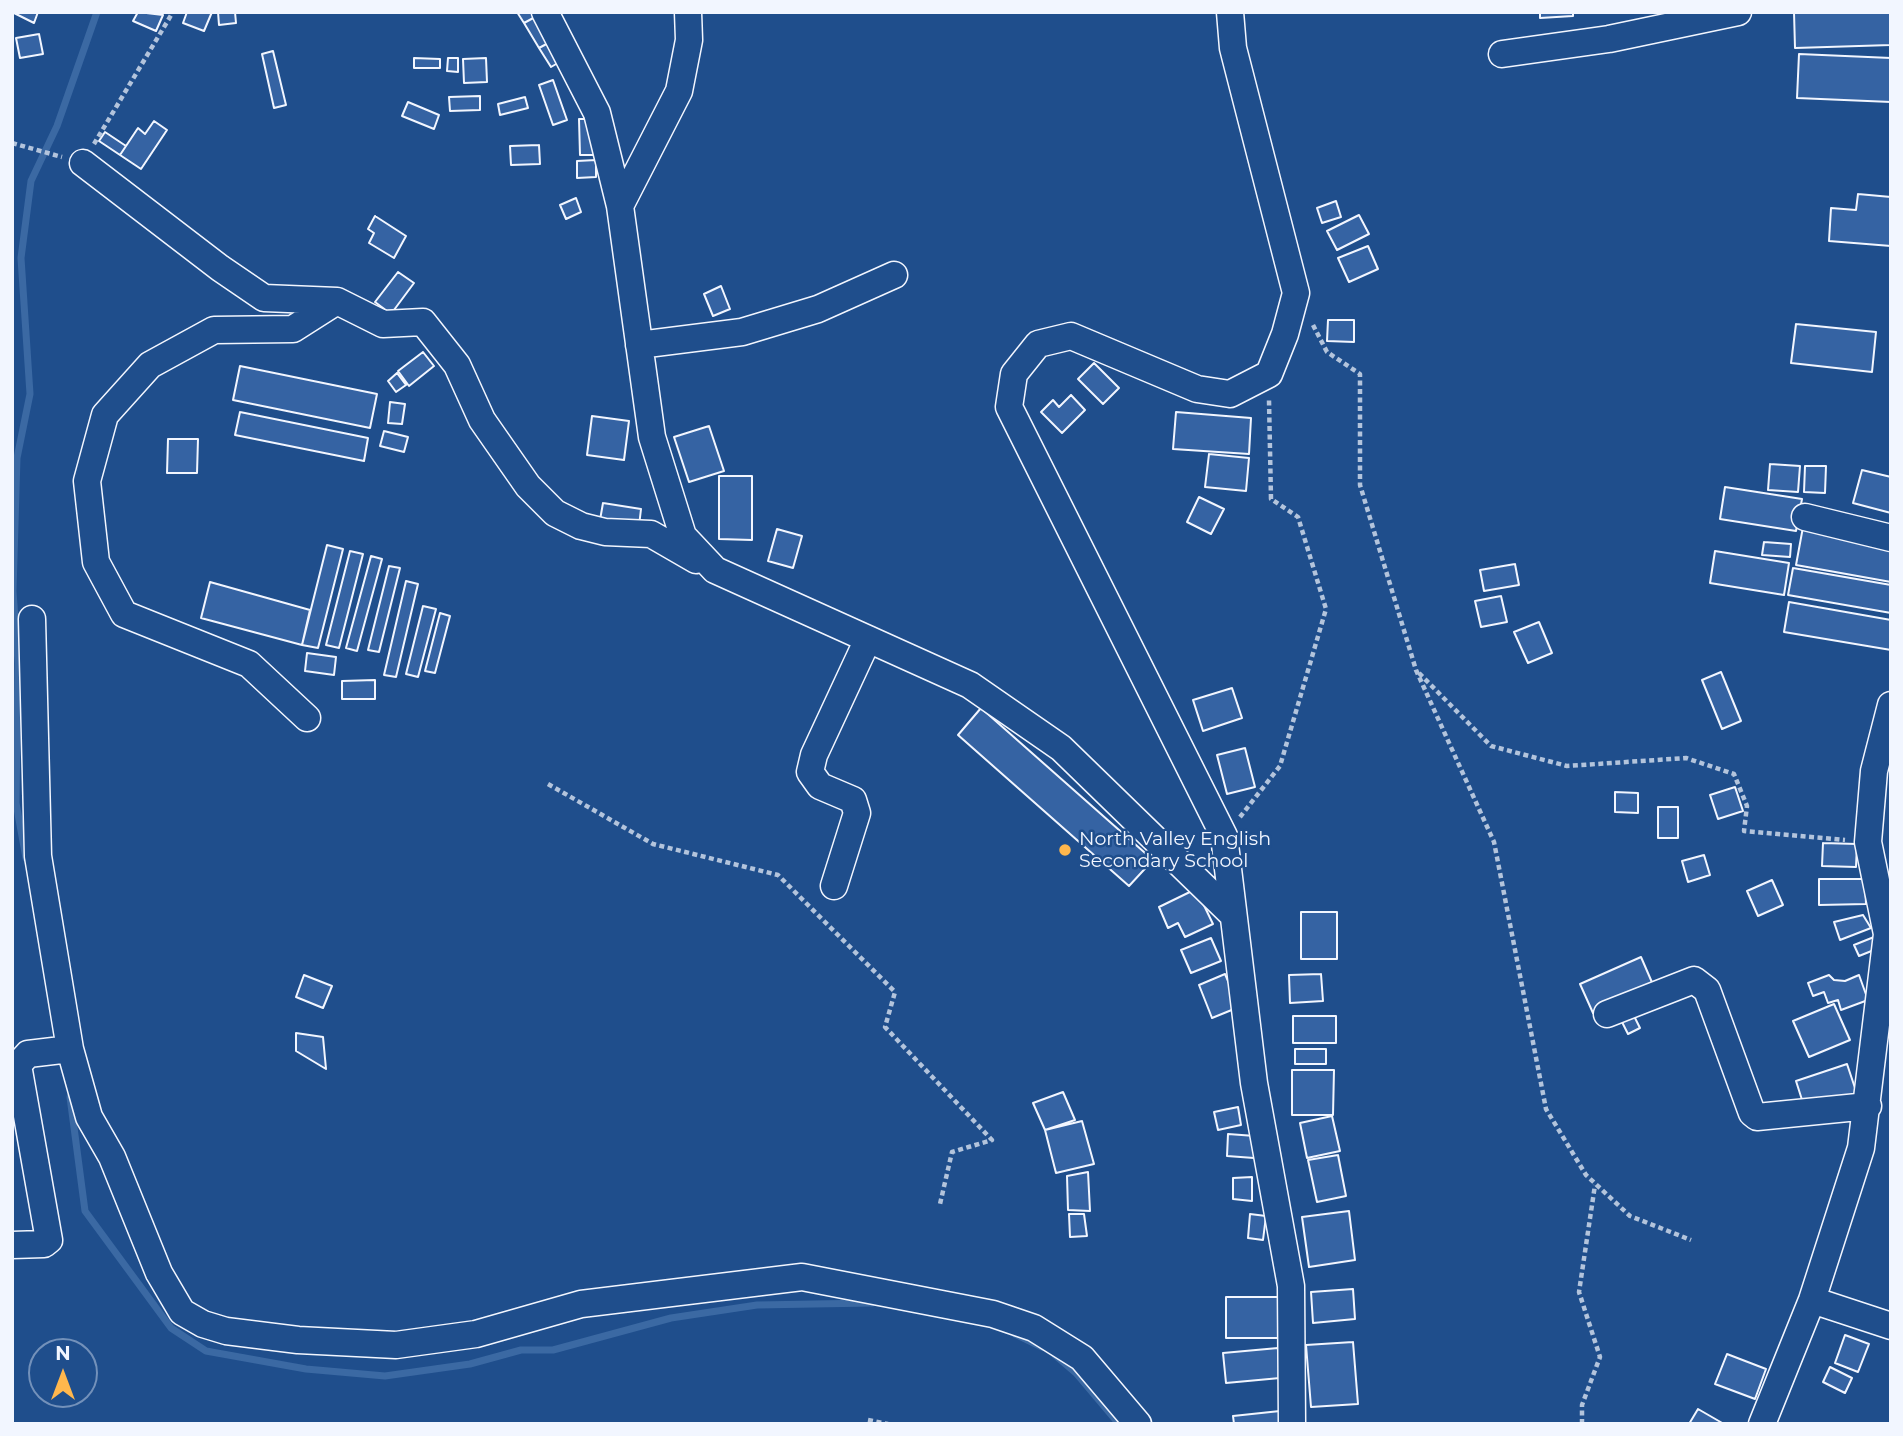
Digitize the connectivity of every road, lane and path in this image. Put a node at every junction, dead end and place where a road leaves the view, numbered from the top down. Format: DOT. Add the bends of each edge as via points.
graph roads {
  1 [pos="173,12"];
  2 [pos="545,12"];
  3 [pos="688,12"];
  4 [pos="1230,12"];
  5 [pos="1738,12"];
  6 [pos="1502,54"];
  7 [pos="12,143"];
  8 [pos="71,160"];
  9 [pos="620,206"];
  10 [pos="894,275"];
  11 [pos="1296,293"];
  12 [pos="337,301"];
  13 [pos="639,345"];
  14 [pos="1269,374"];
  15 [pos="1805,517"];
  16 [pos="1891,538"];
  17 [pos="715,570"];
  18 [pos="32,619"];
  19 [pos="868,639"];
  20 [pos="1416,670"];
  21 [pos="1891,705"];
  22 [pos="307,718"];
  23 [pos="24,775"];
  24 [pos="548,784"];
  25 [pos="1224,836"];
  26 [pos="1868,842"];
  27 [pos="834,886"];
  28 [pos="1233,915"];
  29 [pos="1889,933"];
  30 [pos="1886,1007"];
  31 [pos="1607,1014"];
  32 [pos="70,1049"];
  33 [pos="1868,1106"];
  34 [pos="1595,1184"];
  35 [pos="940,1204"];
  36 [pos="1691,1240"];
  37 [pos="12,1245"];
  38 [pos="1812,1300"];
  39 [pos="1891,1326"];
  40 [pos="868,1420"];
  41 [pos="888,1424"];
  42 [pos="1138,1424"];
  43 [pos="1292,1424"];
  44 [pos="1582,1424"];
  45 [pos="1762,1424"];
  1 -- 8 [label="path"];
  2 -- 9 [label="street" via="597,113"];
  3 -- 9 [label="street" via="689,40 679,91"];
  4 -- 11 [label="street" via="1233,48"];
  5 -- 6 [label="street" via="1609,39"];
  7 -- 8 [label="path"];
  8 -- 12 [label="street" via="264,298"];
  9 -- 13 [label="street"];
  10 -- 13 [label="street" via="818,309 742,332"];
  11 -- 14 [label="street"];
  11 -- 20 [label="path" via="1328,352 1360,374 1360,485"];
  12 -- 17 [label="street" via="383,324 423,322 457,365 482,420 528,486 555,513 605,532 651,534"];
  12 -- 22 [label="street" via="293,329 214,330 150,365 105,415 87,481 96,562 124,614 249,664"];
  13 -- 17 [label="street" via="652,437 683,536"];
  14 -- 25 [label="path" via="1270,499 1298,517 1326,609 1280,766"];
  14 -- 25 [label="street" via="1230,394 1196,389 1070,336 1038,344 1014,374 1009,407"];
  15 -- 16 [label="street"];
  17 -- 19 [label="street"];
  18 -- 23 [label="street"];
  19 -- 27 [label="street" via="810,772 820,786 853,800 857,813"];
  19 -- 28 [label="street" via="970,685 1061,748"];
  20 -- 26 [label="path" via="1491,746 1567,766 1686,758 1734,774 1747,806 1744,831"];
  20 -- 34 [label="path" via="1494,842 1546,1109"];
  21 -- 26 [label="street" via="1874,771"];
  23 -- 32 [label="street"];
  24 -- 35 [label="path" via="653,844 778,876 895,992 885,1027 992,1140 952,1152"];
  25 -- 28 [label="street"];
  26 -- 29 [label="street"];
  28 -- 43 [label="street" via="1254,1083 1291,1286"];
  29 -- 30 [label="street"];
  30 -- 33 [label="street"];
  31 -- 33 [label="street" via="1694,980 1707,990 1757,1117"];
  32 -- 37 [label="street" via="21,1058 19,1074 49,1240"];
  32 -- 42 [label="street" via="89,1116 112,1157 159,1273 182,1311 204,1324 267,1337 396,1345 476,1334 581,1304 802,1277 993,1314 1034,1328 1082,1358"];
  33 -- 38 [label="street" via="1860,1153"];
  34 -- 36 [label="path" via="1630,1216"];
  34 -- 44 [label="path" via="1580,1292 1600,1357 1582,1405"];
  38 -- 39 [label="street"];
  38 -- 45 [label="street"];
  40 -- 41 [label="path"];
}
